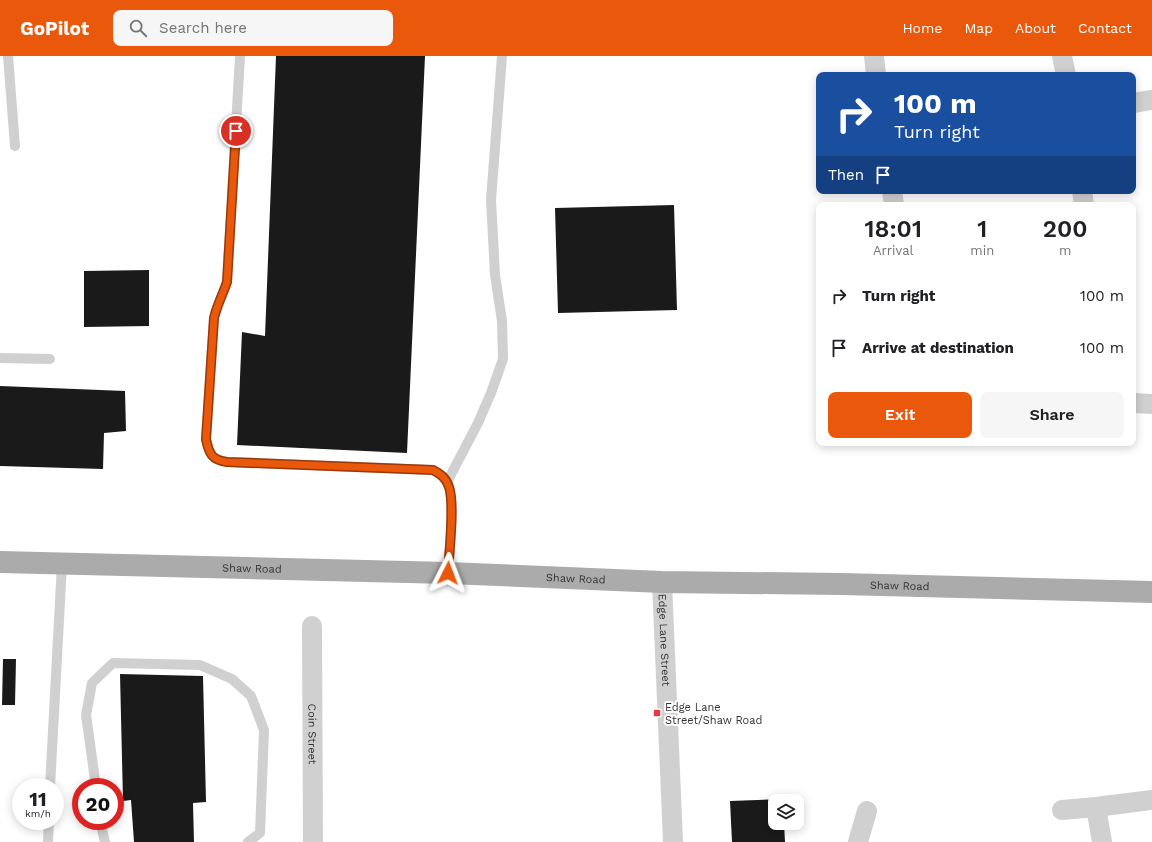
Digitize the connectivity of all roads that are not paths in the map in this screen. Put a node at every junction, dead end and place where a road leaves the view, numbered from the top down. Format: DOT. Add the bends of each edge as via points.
graph roads {
  1 [pos="8,56"];
  2 [pos="240,56"];
  3 [pos="502,56"];
  4 [pos="874,56"];
  5 [pos="1062,56"];
  6 [pos="876,72"];
  7 [pos="1065,72"];
  8 [pos="1152,100"];
  9 [pos="1136,103"];
  10 [pos="15,146"];
  11 [pos="0,358"];
  12 [pos="50,359"];
  13 [pos="1136,403"];
  14 [pos="1152,404"];
  15 [pos="447,482"];
  16 [pos="0,562"];
  17 [pos="62,564"];
  18 [pos="448,573"];
  19 [pos="662,582"];
  20 [pos="1152,592"];
  21 [pos="312,626"];
  22 [pos="50,778"];
  23 [pos="95,778"];
  24 [pos="1152,800"];
  25 [pos="1096,807"];
  26 [pos="1062,810"];
  27 [pos="867,811"];
  28 [pos="49,830"];
  29 [pos="102,830"];
  30 [pos="48,842"];
  31 [pos="105,842"];
  32 [pos="248,842"];
  33 [pos="313,842"];
  34 [pos="673,842"];
  35 [pos="858,842"];
  36 [pos="1102,842"];
  1 -- 10 [label="lane"];
  2 -- 15 [label="lane" via="227,282 214,318 206,439 208,449 211,455 227,462 433,470 442,474"];
  3 -- 15 [label="lane" via="491,200 503,359 478,423"];
  4 -- 6 [label="street"];
  5 -- 7 [label="street"];
  8 -- 9 [label="street"];
  11 -- 12 [label="lane"];
  13 -- 14 [label="street"];
  15 -- 18 [label="lane" via="451,509"];
  16 -- 17 [label="main road, Shaw Road"];
  17 -- 18 [label="main road, Shaw Road"];
  17 -- 22 [label="lane"];
  18 -- 19 [label="main road, Shaw Road"];
  19 -- 20 [label="main road, Shaw Road"];
  19 -- 34 [label="street, Edge Lane Street"];
  21 -- 33 [label="street, Coin Street"];
  23 -- 32 [label="lane" via="86,715 92,683 113,663 200,665 232,679 251,696 264,730 260,833"];
  24 -- 25 [label="street"];
  25 -- 26 [label="street"];
  25 -- 36 [label="street"];
  27 -- 35 [label="street"];
  28 -- 30 [label="lane"];
  29 -- 31 [label="lane"];
}
